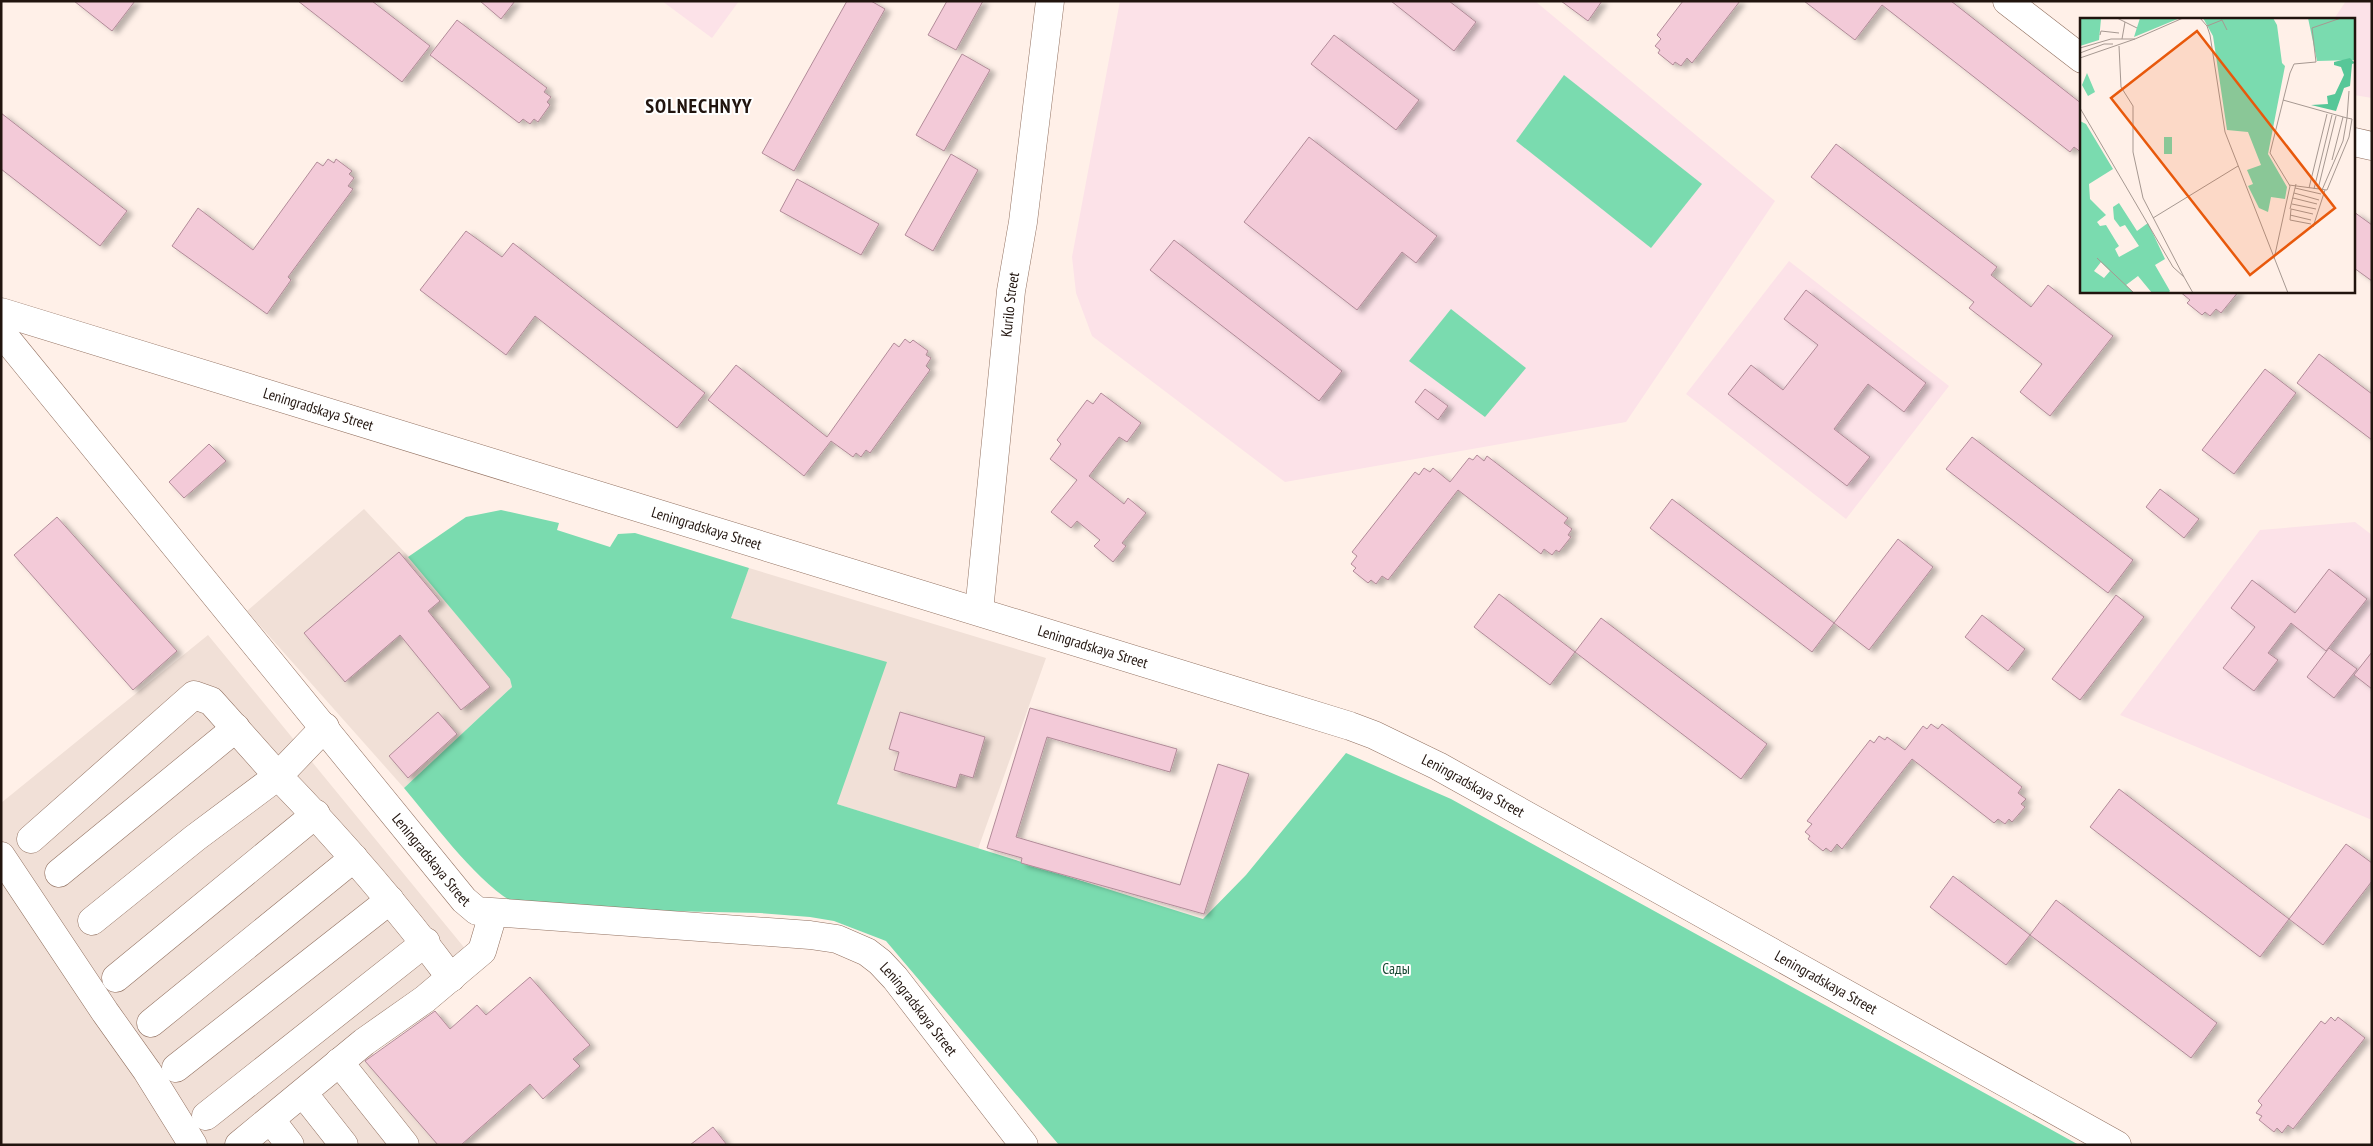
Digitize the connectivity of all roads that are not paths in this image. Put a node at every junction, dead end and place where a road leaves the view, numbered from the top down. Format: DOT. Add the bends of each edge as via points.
graph roads {
  1 [pos="1050,1"];
  2 [pos="2007,1"];
  3 [pos="2080,57"];
  4 [pos="2356,142"];
  5 [pos="2372,146"];
  6 [pos="1,312"];
  7 [pos="1,332"];
  8 [pos="979,611"];
  9 [pos="325,727"];
  10 [pos="236,728"];
  11 [pos="278,776"];
  12 [pos="316,814"];
  13 [pos="31,839"];
  14 [pos="1,856"];
  15 [pos="354,858"];
  16 [pos="59,873"];
  17 [pos="390,900"];
  18 [pos="493,914"];
  19 [pos="92,922"];
  20 [pos="426,942"];
  21 [pos="116,978"];
  22 [pos="451,978"];
  23 [pos="151,1023"];
  24 [pos="340,1062"];
  25 [pos="176,1068"];
  26 [pos="303,1093"];
  27 [pos="206,1116"];
  28 [pos="271,1120"];
  29 [pos="193,1145"];
  30 [pos="239,1145"];
  31 [pos="290,1145"];
  32 [pos="344,1145"];
  33 [pos="405,1145"];
  34 [pos="1024,1145"];
  35 [pos="2117,1145"];
  1 -- 8 [label="street, Kurilo Street" via="1023,222 1011,291"];
  2 -- 3 [label="street"];
  4 -- 5 [label="street"];
  6 -- 8 [label="street, Leningradskaya Street"];
  7 -- 9 [label="street, Leningradskaya Street"];
  8 -- 35 [label="street, Leningradskaya Street" via="1374,735 1438,766"];
  9 -- 11 [label="street"];
  9 -- 18 [label="street, Leningradskaya Street" via="464,900 477,911"];
  10 -- 11 [label="street"];
  10 -- 13 [label="street" via="210,701 194,695"];
  10 -- 16 [label="street"];
  11 -- 12 [label="street"];
  11 -- 19 [label="street"];
  12 -- 15 [label="street"];
  12 -- 21 [label="street"];
  14 -- 29 [label="street" via="147,1071"];
  15 -- 17 [label="street"];
  15 -- 23 [label="street"];
  17 -- 20 [label="street"];
  17 -- 25 [label="street"];
  18 -- 22 [label="street" via="482,951"];
  18 -- 34 [label="street, Leningradskaya Street" via="800,934 837,939 867,952 895,978"];
  20 -- 22 [label="street"];
  20 -- 27 [label="street"];
  22 -- 24 [label="street"];
  24 -- 26 [label="street"];
  24 -- 33 [label="street"];
  26 -- 28 [label="street"];
  26 -- 32 [label="street"];
  28 -- 30 [label="street"];
  28 -- 31 [label="street"];
}
